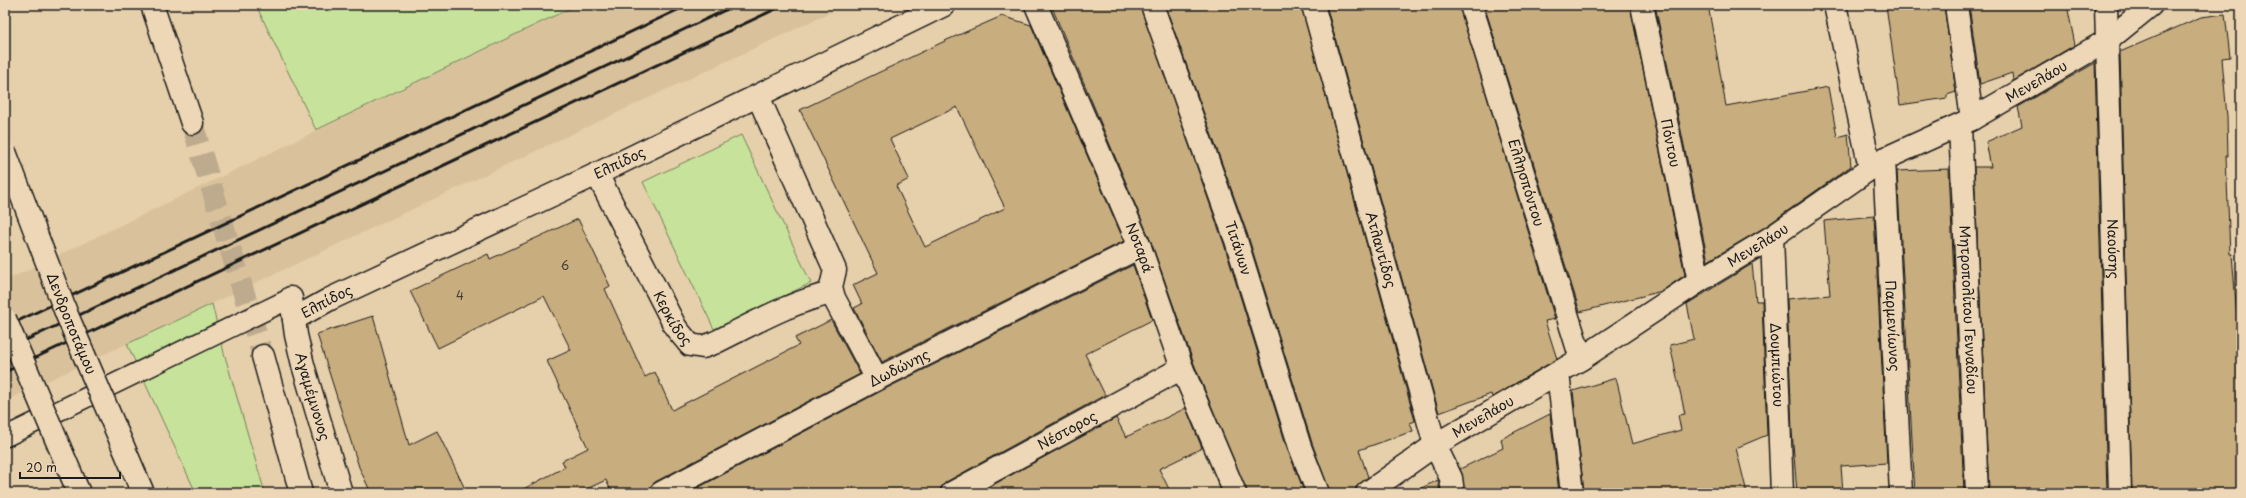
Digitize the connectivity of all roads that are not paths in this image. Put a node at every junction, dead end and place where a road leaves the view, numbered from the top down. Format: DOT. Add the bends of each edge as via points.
graph roads {
  1 [pos="152,5"];
  2 [pos="944,5"];
  3 [pos="1036,5"];
  4 [pos="1152,5"];
  5 [pos="1313,5"];
  6 [pos="1471,5"];
  7 [pos="1642,5"];
  8 [pos="1835,5"];
  9 [pos="1956,5"];
  10 [pos="2106,5"];
  11 [pos="2152,5"];
  12 [pos="2108,40"];
  13 [pos="758,96"];
  14 [pos="1966,122"];
  15 [pos="192,123"];
  16 [pos="5,152"];
  17 [pos="1877,163"];
  18 [pos="597,174"];
  19 [pos="1772,237"];
  20 [pos="1140,247"];
  21 [pos="1699,281"];
  22 [pos="832,293"];
  23 [pos="293,309"];
  24 [pos="5,319"];
  25 [pos="263,356"];
  26 [pos="1581,359"];
  27 [pos="1182,368"];
  28 [pos="1558,373"];
  29 [pos="877,379"];
  30 [pos="5,437"];
  31 [pos="1434,445"];
  32 [pos="1378,489"];
  33 [pos="79,493"];
  34 [pos="143,493"];
  35 [pos="301,493"];
  36 [pos="341,493"];
  37 [pos="661,493"];
  38 [pos="952,493"];
  39 [pos="1235,493"];
  40 [pos="1318,493"];
  41 [pos="1453,493"];
  42 [pos="1572,493"];
  43 [pos="1782,493"];
  44 [pos="1901,493"];
  45 [pos="1977,493"];
  46 [pos="2120,493"];
  1 -- 15 [label="street"];
  2 -- 13 [label="street, Ελπίδος"];
  3 -- 20 [label="street, Νοταρά"];
  4 -- 40 [label="street, Τιτάνων" via="1236,240 1300,447"];
  5 -- 31 [label="street, Ατλαντίδος"];
  6 -- 26 [label="street, Ελλησπόντου"];
  7 -- 21 [label="street, Πόντου"];
  8 -- 17 [label="street, Παρμενίωνος"];
  9 -- 14 [label="street, Μητροπολίτου Γενναδίου"];
  10 -- 12 [label="street, Ναούσης"];
  11 -- 12 [label="street, Μενελάου"];
  12 -- 14 [label="street, Μενελάου"];
  12 -- 46 [label="street, Ναούσης"];
  13 -- 18 [label="street, Ελπίδος"];
  13 -- 22 [label="street" via="835,270"];
  14 -- 17 [label="street, Μενελάου"];
  14 -- 45 [label="street, Μητροπολίτου Γενναδίου"];
  16 -- 34 [label="street, Δενδροποτάμου, bridge" via="67,315"];
  17 -- 19 [label="street, Μενελάου"];
  17 -- 44 [label="street, Παρμενίωνος"];
  18 -- 22 [label="street, Κερκίδος" via="670,317 690,345 703,347 714,344 790,305"];
  18 -- 23 [label="street, Ελπίδος" via="330,299"];
  19 -- 21 [label="street, Μενελάου"];
  19 -- 43 [label="street, Δουμπιώτου"];
  20 -- 27 [label="street, Νοταρά"];
  20 -- 29 [label="street, Δωδώνης"];
  21 -- 26 [label="street, Μενελάου"];
  22 -- 29 [label="street"];
  23 -- 30 [label="street"];
  23 -- 36 [label="street, Αγαμέμνονος" via="303,365"];
  24 -- 33 [label="street, bridge"];
  25 -- 35 [label="street"];
  26 -- 28 [label="street, Μενελάου"];
  27 -- 38 [label="street, Νέστορος"];
  27 -- 39 [label="street, Νοταρά"];
  28 -- 31 [label="street, Μενελάου"];
  28 -- 42 [label="street"];
  29 -- 37 [label="street, Δωδώνης"];
  31 -- 32 [label="street, Μενελάου"];
  31 -- 41 [label="street, Ατλαντίδος" via="1451,478"];
}
